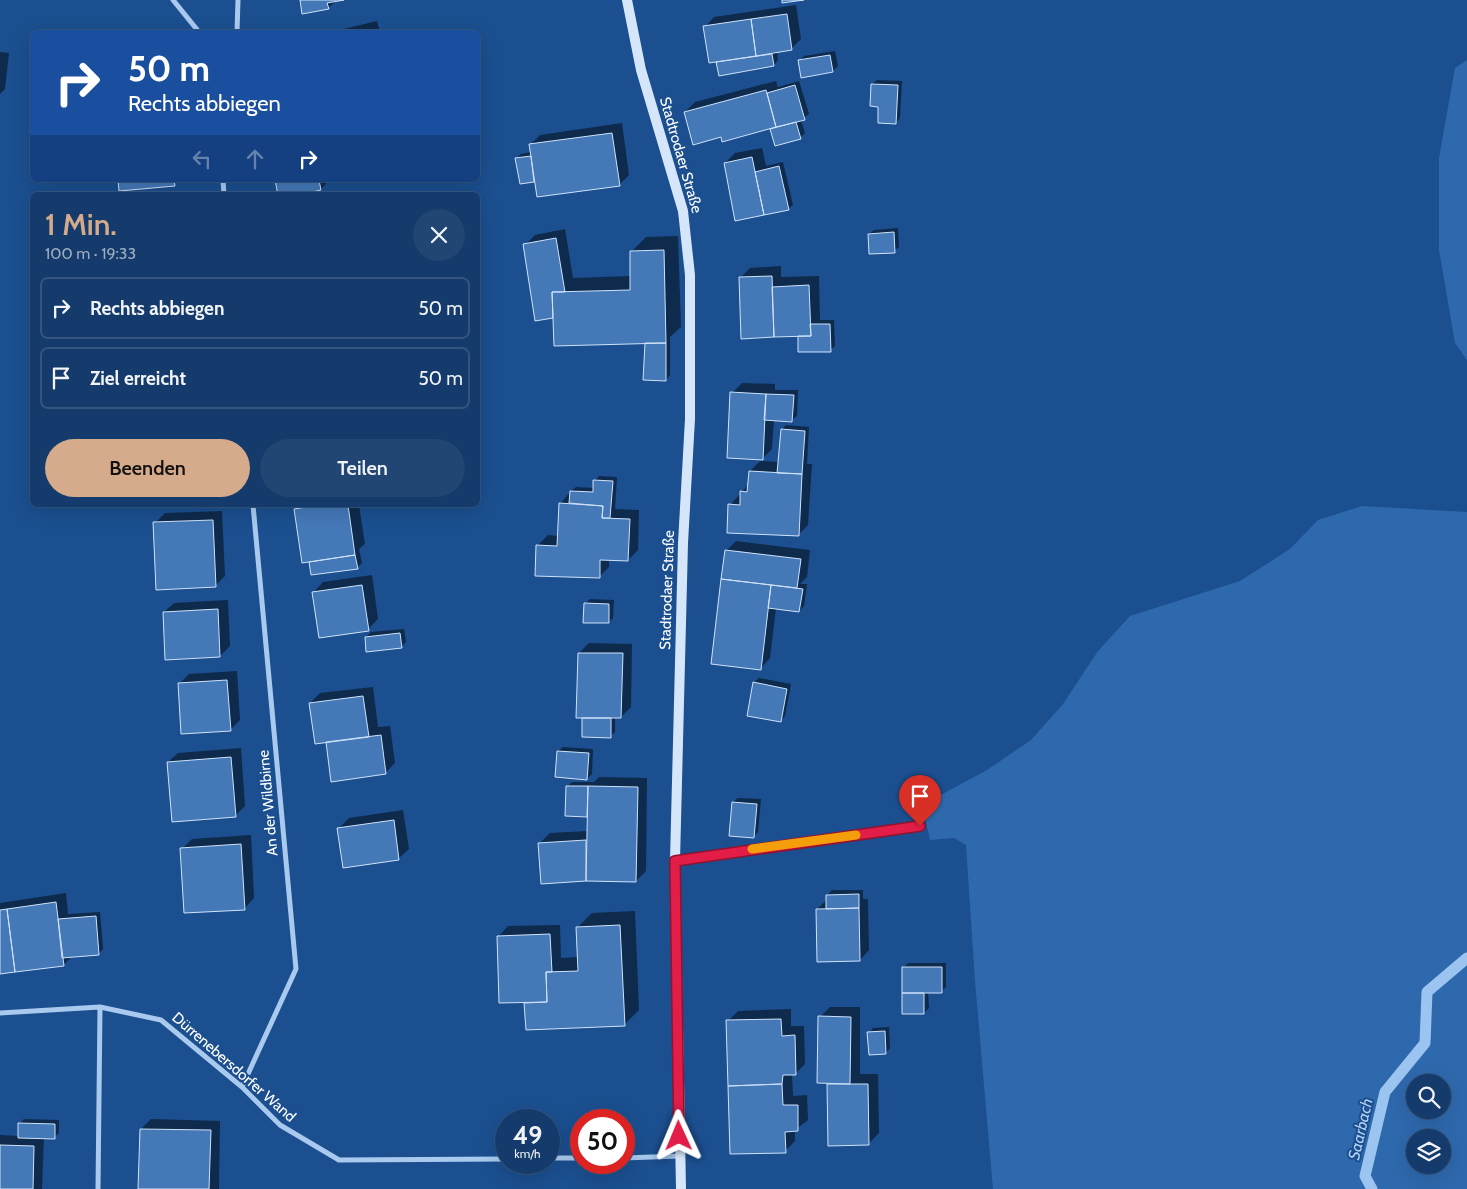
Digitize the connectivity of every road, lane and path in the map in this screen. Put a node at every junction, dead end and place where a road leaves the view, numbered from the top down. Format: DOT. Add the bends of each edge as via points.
graph roads {
  1 [pos="173,0"];
  2 [pos="238,0"];
  3 [pos="627,0"];
  4 [pos="197,30"];
  5 [pos="237,30"];
  6 [pos="253,507"];
  7 [pos="920,826"];
  8 [pos="675,861"];
  9 [pos="100,1007"];
  10 [pos="0,1013"];
  11 [pos="242,1087"];
  12 [pos="679,1156"];
  13 [pos="635,1158"];
  14 [pos="495,1159"];
  15 [pos="98,1189"];
  16 [pos="681,1189"];
  1 -- 4 [label="street"];
  2 -- 5 [label="street"];
  3 -- 8 [label="main road, Stadtrodaer Straße" via="641,70 684,211 690,275 690,419 683,542"];
  6 -- 11 [label="street, An der Wildbirne" via="296,969"];
  7 -- 8 [label="lane"];
  8 -- 12 [label="main road, Stadtrodaer Straße"];
  9 -- 10 [label="street, Dürrenebersdorfer Wand"];
  9 -- 11 [label="street, Dürrenebersdorfer Wand" via="161,1020"];
  9 -- 15 [label="street"];
  11 -- 14 [label="street, Dürrenebersdorfer Wand" via="280,1125 339,1160"];
  12 -- 13 [label="street"];
  12 -- 16 [label="main road, Stadtrodaer Straße"];
}
